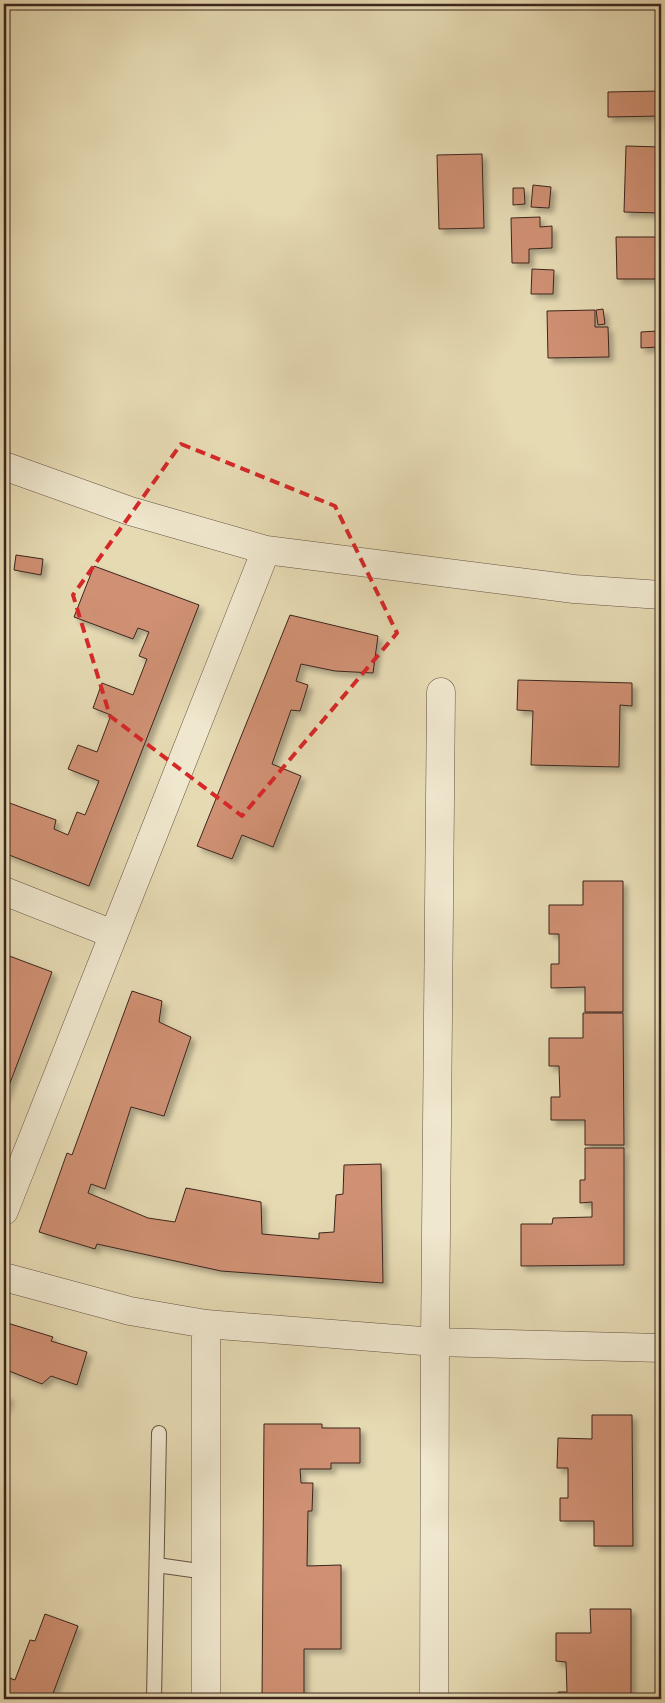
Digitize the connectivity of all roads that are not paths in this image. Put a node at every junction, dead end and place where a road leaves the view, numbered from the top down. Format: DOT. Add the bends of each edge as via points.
graph roads {
  1 [pos="4,466"];
  2 [pos="266,550"];
  3 [pos="661,596"];
  4 [pos="441,692"];
  5 [pos="4,891"];
  6 [pos="113,934"];
  7 [pos="4,1210"];
  8 [pos="4,1277"];
  9 [pos="206,1324"];
  10 [pos="435,1342"];
  11 [pos="661,1348"];
  12 [pos="159,1432"];
  13 [pos="156,1565"];
  14 [pos="206,1572"];
  15 [pos="154,1699"];
  16 [pos="206,1699"];
  17 [pos="434,1699"];
  1 -- 2 [label="street" via="130,511"];
  2 -- 3 [label="street" via="574,589"];
  2 -- 6 [label="street"];
  4 -- 10 [label="street"];
  5 -- 6 [label="street"];
  6 -- 7 [label="street"];
  8 -- 9 [label="street" via="130,1310"];
  9 -- 10 [label="street"];
  9 -- 14 [label="street"];
  10 -- 11 [label="street"];
  10 -- 17 [label="street"];
  12 -- 13 [label="lane"];
  13 -- 14 [label="lane"];
  13 -- 15 [label="lane"];
  14 -- 16 [label="street"];
}
